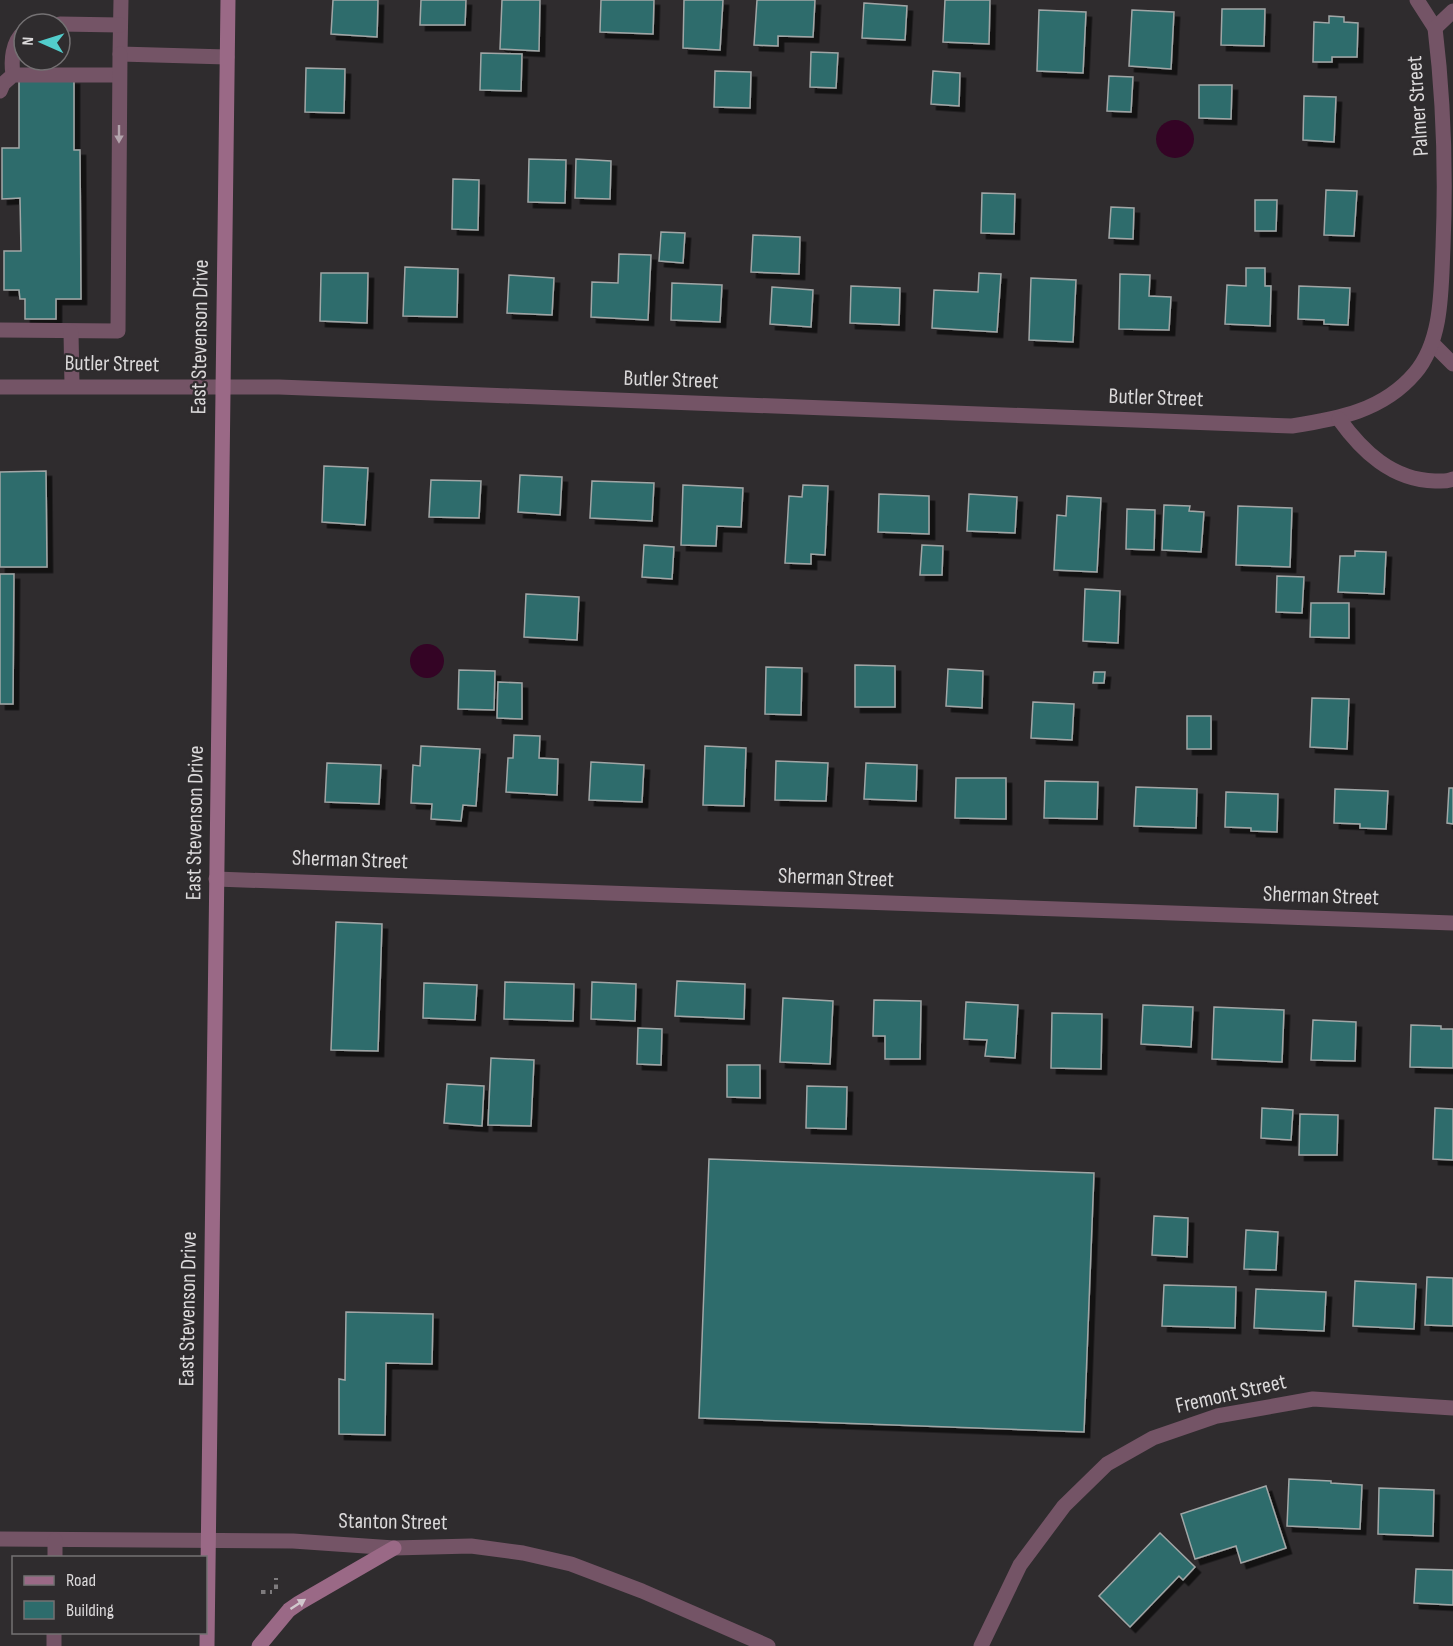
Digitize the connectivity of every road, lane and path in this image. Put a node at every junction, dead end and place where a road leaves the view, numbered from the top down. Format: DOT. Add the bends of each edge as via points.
graph roads {
  1 [pos="121,0"];
  2 [pos="228,0"];
  3 [pos="1417,0"];
  4 [pos="1453,10"];
  5 [pos="72,24"];
  6 [pos="120,26"];
  7 [pos="1435,28"];
  8 [pos="120,54"];
  9 [pos="227,57"];
  10 [pos="13,72"];
  11 [pos="13,75"];
  12 [pos="119,75"];
  13 [pos="0,91"];
  14 [pos="1449,181"];
  15 [pos="0,330"];
  16 [pos="70,332"];
  17 [pos="1432,344"];
  18 [pos="1453,364"];
  19 [pos="72,386"];
  20 [pos="0,387"];
  21 [pos="222,387"];
  22 [pos="1339,419"];
  23 [pos="1453,479"];
  24 [pos="216,879"];
  25 [pos="1453,923"];
  26 [pos="1453,1408"];
  27 [pos="0,1539"];
  28 [pos="55,1540"];
  29 [pos="207,1540"];
  30 [pos="394,1548"];
  31 [pos="55,1556"];
  32 [pos="276,1578"];
  33 [pos="261,1592"];
  34 [pos="207,1646"];
  35 [pos="259,1646"];
  36 [pos="768,1646"];
  37 [pos="981,1646"];
  1 -- 6 [label="street"];
  2 -- 9 [label="main road, East Stevenson Drive"];
  3 -- 7 [label="street, Palmer Street"];
  4 -- 7 [label="street, Palmer Street"];
  5 -- 6 [label="street"];
  6 -- 8 [label="street"];
  7 -- 14 [label="street, Palmer Street"];
  8 -- 9 [label="street"];
  8 -- 12 [label="street"];
  9 -- 21 [label="main road, East Stevenson Drive"];
  10 -- 11 [label="street"];
  11 -- 12 [label="street"];
  11 -- 13 [label="street"];
  12 -- 16 [label="street, one-way" via="118,332"];
  14 -- 17 [label="street, Butler Street" via="1441,297"];
  15 -- 16 [label="street"];
  16 -- 19 [label="street"];
  17 -- 18 [label="street"];
  17 -- 22 [label="street, Butler Street" via="1415,373 1394,392 1371,407"];
  19 -- 20 [label="street, Butler Street"];
  19 -- 21 [label="street, Butler Street"];
  21 -- 22 [label="street, Butler Street" via="1292,426"];
  21 -- 24 [label="main road, East Stevenson Drive"];
  22 -- 23 [label="street" via="1373,457 1395,472 1422,481"];
  24 -- 25 [label="street, Sherman Street"];
  24 -- 29 [label="main road, East Stevenson Drive"];
  26 -- 37 [label="street, Fremont Street" via="1312,1399 1217,1416 1153,1438 1107,1464 1064,1506 1020,1565"];
  27 -- 28 [label="street, Stanton Street"];
  28 -- 29 [label="street, Stanton Street"];
  28 -- 31 [label="street"];
  29 -- 30 [label="street, Stanton Street"];
  29 -- 34 [label="main road, East Stevenson Drive"];
  35 -- 30 [label="main road, one-way" via="298,1603"];
  30 -- 36 [label="street, Stanton Street" via="471,1546 571,1564"];
  32 -- 33 [label="path" via="276,1592"];
}
